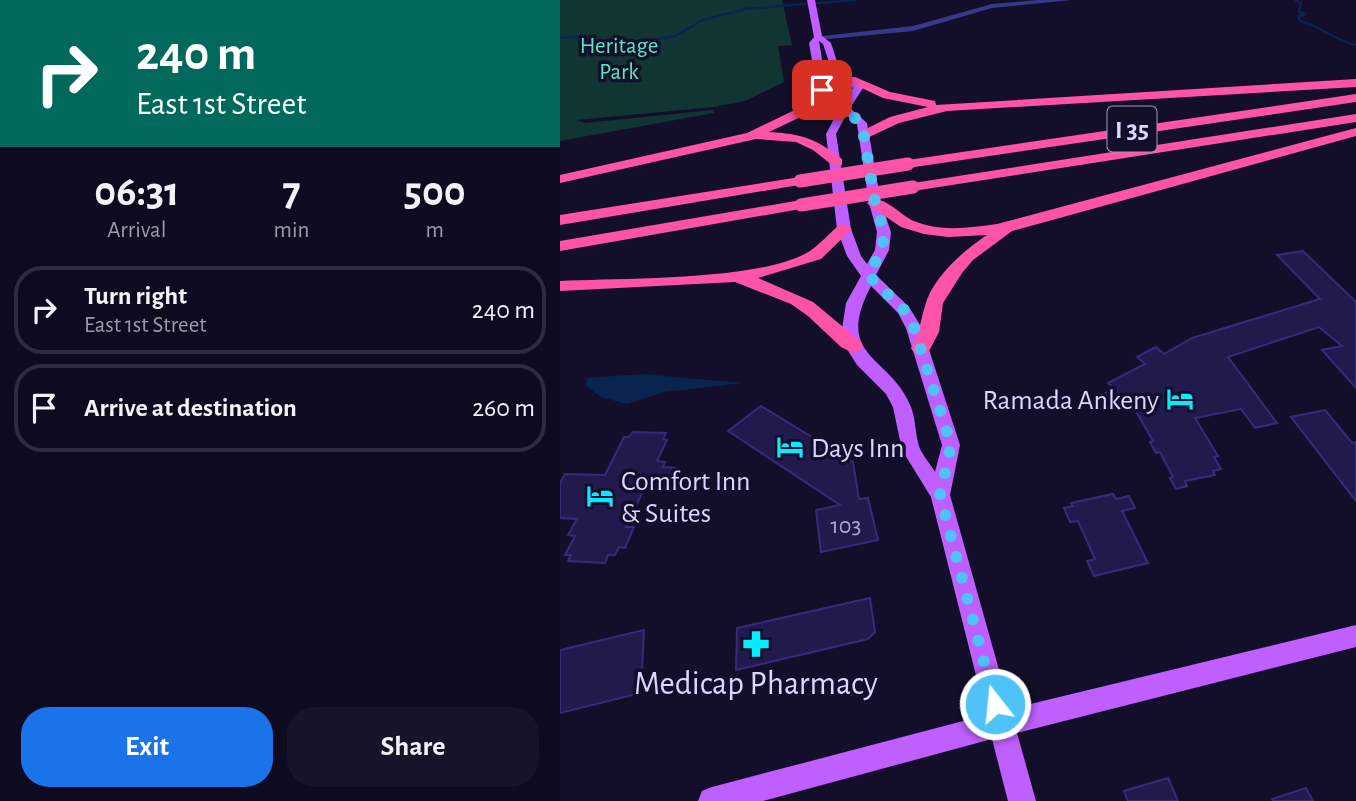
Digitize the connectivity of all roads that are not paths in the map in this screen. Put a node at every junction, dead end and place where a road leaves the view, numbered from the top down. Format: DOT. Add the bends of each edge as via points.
graph roads {
  1 [pos="811,0"];
  2 [pos="1068,0"];
  3 [pos="818,37"];
  4 [pos="851,79"];
  5 [pos="1356,83"];
  6 [pos="822,90"];
  7 [pos="1356,98"];
  8 [pos="947,107"];
  9 [pos="846,110"];
  10 [pos="1356,118"];
  11 [pos="1356,132"];
  12 [pos="865,135"];
  13 [pos="751,136"];
  14 [pos="836,162"];
  15 [pos="560,179"];
  16 [pos="875,203"];
  17 [pos="560,220"];
  18 [pos="1009,227"];
  19 [pos="844,229"];
  20 [pos="560,246"];
  21 [pos="868,275"];
  22 [pos="734,277"];
  23 [pos="560,286"];
  24 [pos="853,346"];
  25 [pos="921,348"];
  26 [pos="940,495"];
  27 [pos="1356,636"];
  28 [pos="1001,724"];
  29 [pos="712,801"];
  30 [pos="1022,801"];
  1 -- 3 [label="main road"];
  2 -- 3 [label="street" via="982,8 913,28"];
  3 -- 4 [label="main road" via="827,43 834,66"];
  3 -- 6 [label="main road" via="813,43"];
  4 -- 8 [label="highway" via="901,99"];
  4 -- 9 [label="main road" via="858,88"];
  5 -- 8 [label="highway"];
  6 -- 9 [label="main road"];
  6 -- 13 [label="highway" via="805,110"];
  7 -- 17 [label="highway, I 35, bridge"];
  8 -- 12 [label="highway" via="886,121"];
  9 -- 12 [label="main road" via="862,124"];
  9 -- 14 [label="main road" via="832,127"];
  10 -- 20 [label="highway, I 35, bridge"];
  11 -- 18 [label="highway"];
  12 -- 16 [label="main road"];
  13 -- 14 [label="highway" via="799,138"];
  13 -- 15 [label="highway"];
  14 -- 19 [label="main road"];
  16 -- 18 [label="highway" via="930,231"];
  16 -- 21 [label="main road" via="884,232 882,250"];
  18 -- 25 [label="highway" via="955,270 934,303 930,332"];
  19 -- 21 [label="main road" via="853,256"];
  19 -- 22 [label="highway" via="815,256"];
  21 -- 24 [label="main road" via="854,303"];
  21 -- 25 [label="main road" via="904,310"];
  22 -- 23 [label="highway"];
  22 -- 24 [label="highway" via="789,295"];
  24 -- 26 [label="main road" via="902,407 911,450"];
  25 -- 26 [label="main road" via="951,445"];
  26 -- 28 [label="main road"];
  27 -- 28 [label="main road"];
  28 -- 29 [label="main road"];
  28 -- 30 [label="main road"];
}
